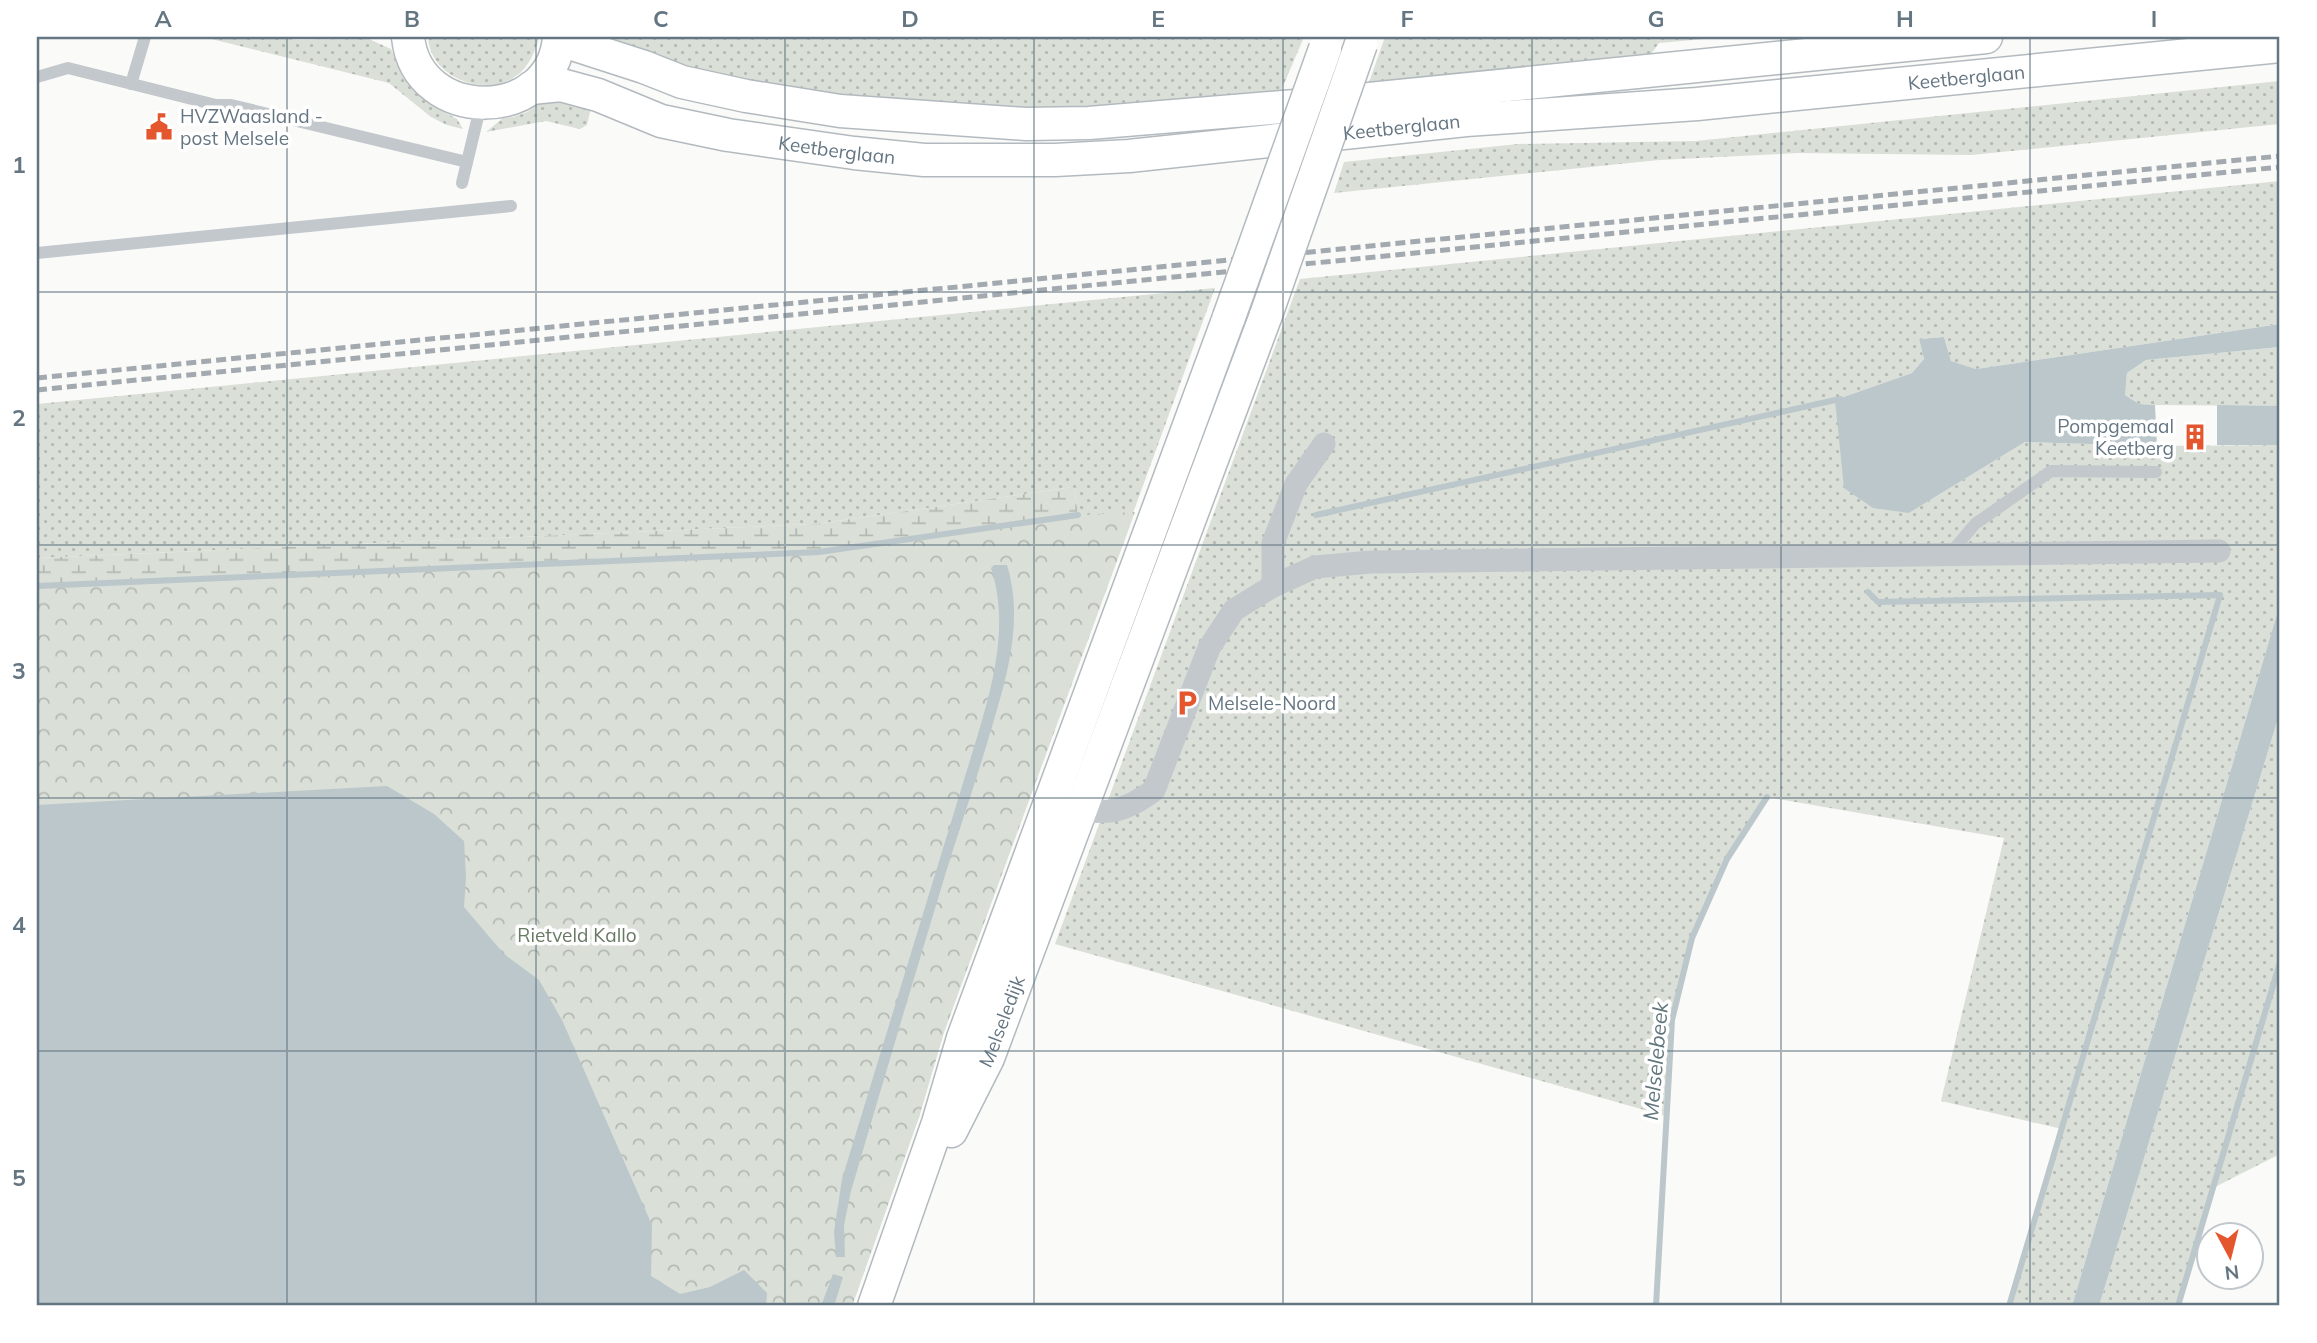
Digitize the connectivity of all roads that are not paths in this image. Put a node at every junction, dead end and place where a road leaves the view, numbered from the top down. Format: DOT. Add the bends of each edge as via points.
graph roads {
  1 [pos="145,37"];
  2 [pos="559,37"];
  3 [pos="567,37"];
  4 [pos="1986,37"];
  5 [pos="402,40"];
  6 [pos="1362,40"];
  7 [pos="1327,43"];
  8 [pos="2280,46"];
  9 [pos="37,77"];
  10 [pos="131,84"];
  11 [pos="531,88"];
  12 [pos="481,104"];
  13 [pos="467,162"];
  14 [pos="461,183"];
  15 [pos="511,206"];
  16 [pos="37,253"];
  17 [pos="1324,444"];
  18 [pos="2156,472"];
  19 [pos="2219,551"];
  20 [pos="1949,555"];
  21 [pos="1273,586"];
  22 [pos="1050,800"];
  23 [pos="1082,810"];
  24 [pos="903,1227"];
  25 [pos="874,1306"];
  1 -- 10 [label="lane"];
  2 -- 11 [label="main road" via="553,60"];
  3 -- 4 [label="main road, Keetberglaan" via="576,45 682,82 746,96 840,111 1026,124 1319,104"];
  5 -- 12 [label="main road" via="428,80 443,93"];
  6 -- 23 [label="main road, Melseledijk, bridge" via="1266,315"];
  7 -- 22 [label="main road, Melseledijk, bridge"];
  8 -- 11 [label="main road, Keetberglaan" via="1698,104 1466,120 1055,160 924,160 854,153 660,121 561,85"];
  9 -- 10 [label="lane" via="68,68"];
  10 -- 13 [label="lane"];
  11 -- 12 [label="main road" via="499,103"];
  12 -- 13 [label="lane"];
  13 -- 14 [label="lane"];
  15 -- 16 [label="lane"];
  17 -- 21 [label="street" via="1296,485 1273,543"];
  18 -- 20 [label="lane" via="2050,471 1975,524"];
  19 -- 20 [label="street"];
  20 -- 21 [label="street" via="1371,562 1315,567"];
  21 -- 23 [label="street" via="1234,610 1209,649 1154,790 1134,805 1113,811"];
  22 -- 23 [label="street"];
  22 -- 24 [label="main road, Melseledijk" via="963,1038"];
  23 -- 24 [label="main road, Melseledijk" via="988,1058"];
  24 -- 25 [label="main road, Melseledijk"];
}
